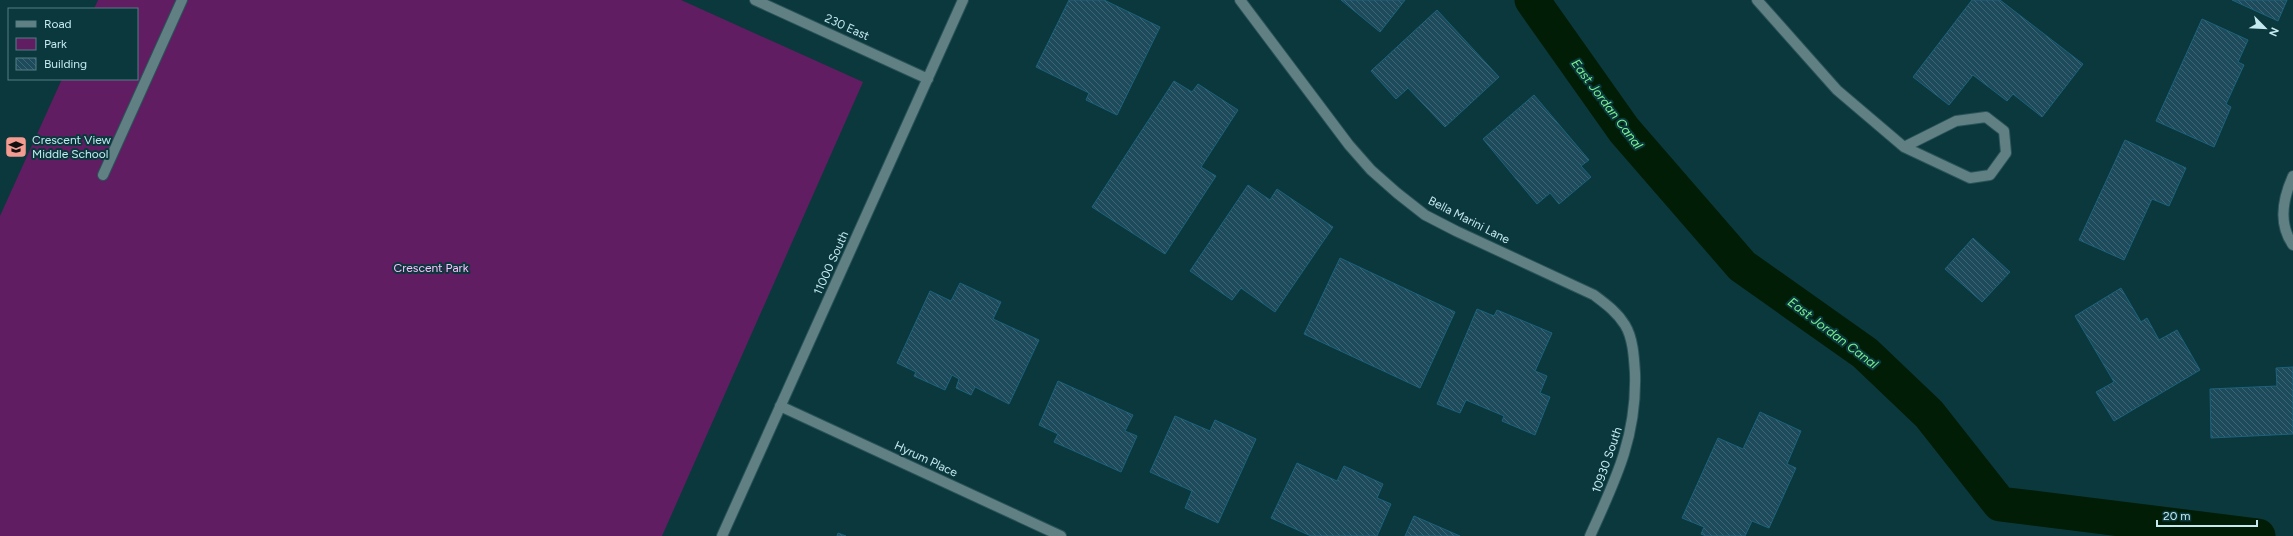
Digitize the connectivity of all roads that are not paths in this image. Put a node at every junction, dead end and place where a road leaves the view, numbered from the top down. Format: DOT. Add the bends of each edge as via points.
graph roads {
  1 [pos="182,0"];
  2 [pos="754,0"];
  3 [pos="963,0"];
  4 [pos="1240,0"];
  5 [pos="1757,0"];
  6 [pos="928,79"];
  7 [pos="1904,147"];
  8 [pos="103,175"];
  9 [pos="2293,176"];
  10 [pos="2293,245"];
  11 [pos="1634,365"];
  12 [pos="780,406"];
  13 [pos="722,536"];
  14 [pos="1061,536"];
  15 [pos="1590,536"];
  1 -- 8 [label="street"];
  2 -- 6 [label="street, 230 East"];
  3 -- 6 [label="street, 11000 South"];
  4 -- 11 [label="street, Bella Marini Lane" via="1349,145 1372,170 1425,215 1594,295 1612,309 1626,326"];
  5 -- 7 [label="street" via="1837,90"];
  6 -- 12 [label="street, 11000 South"];
  7 -- 7 [label="street" via="1956,121 1986,117 2004,131 2006,153 1990,175 1970,178"];
  9 -- 10 [label="street" via="2284,201 2285,232"];
  11 -- 15 [label="street, 10930 South" via="1635,397 1632,428 1616,479"];
  12 -- 13 [label="street, 11000 South"];
  12 -- 14 [label="street, Hyrum Place"];
}
